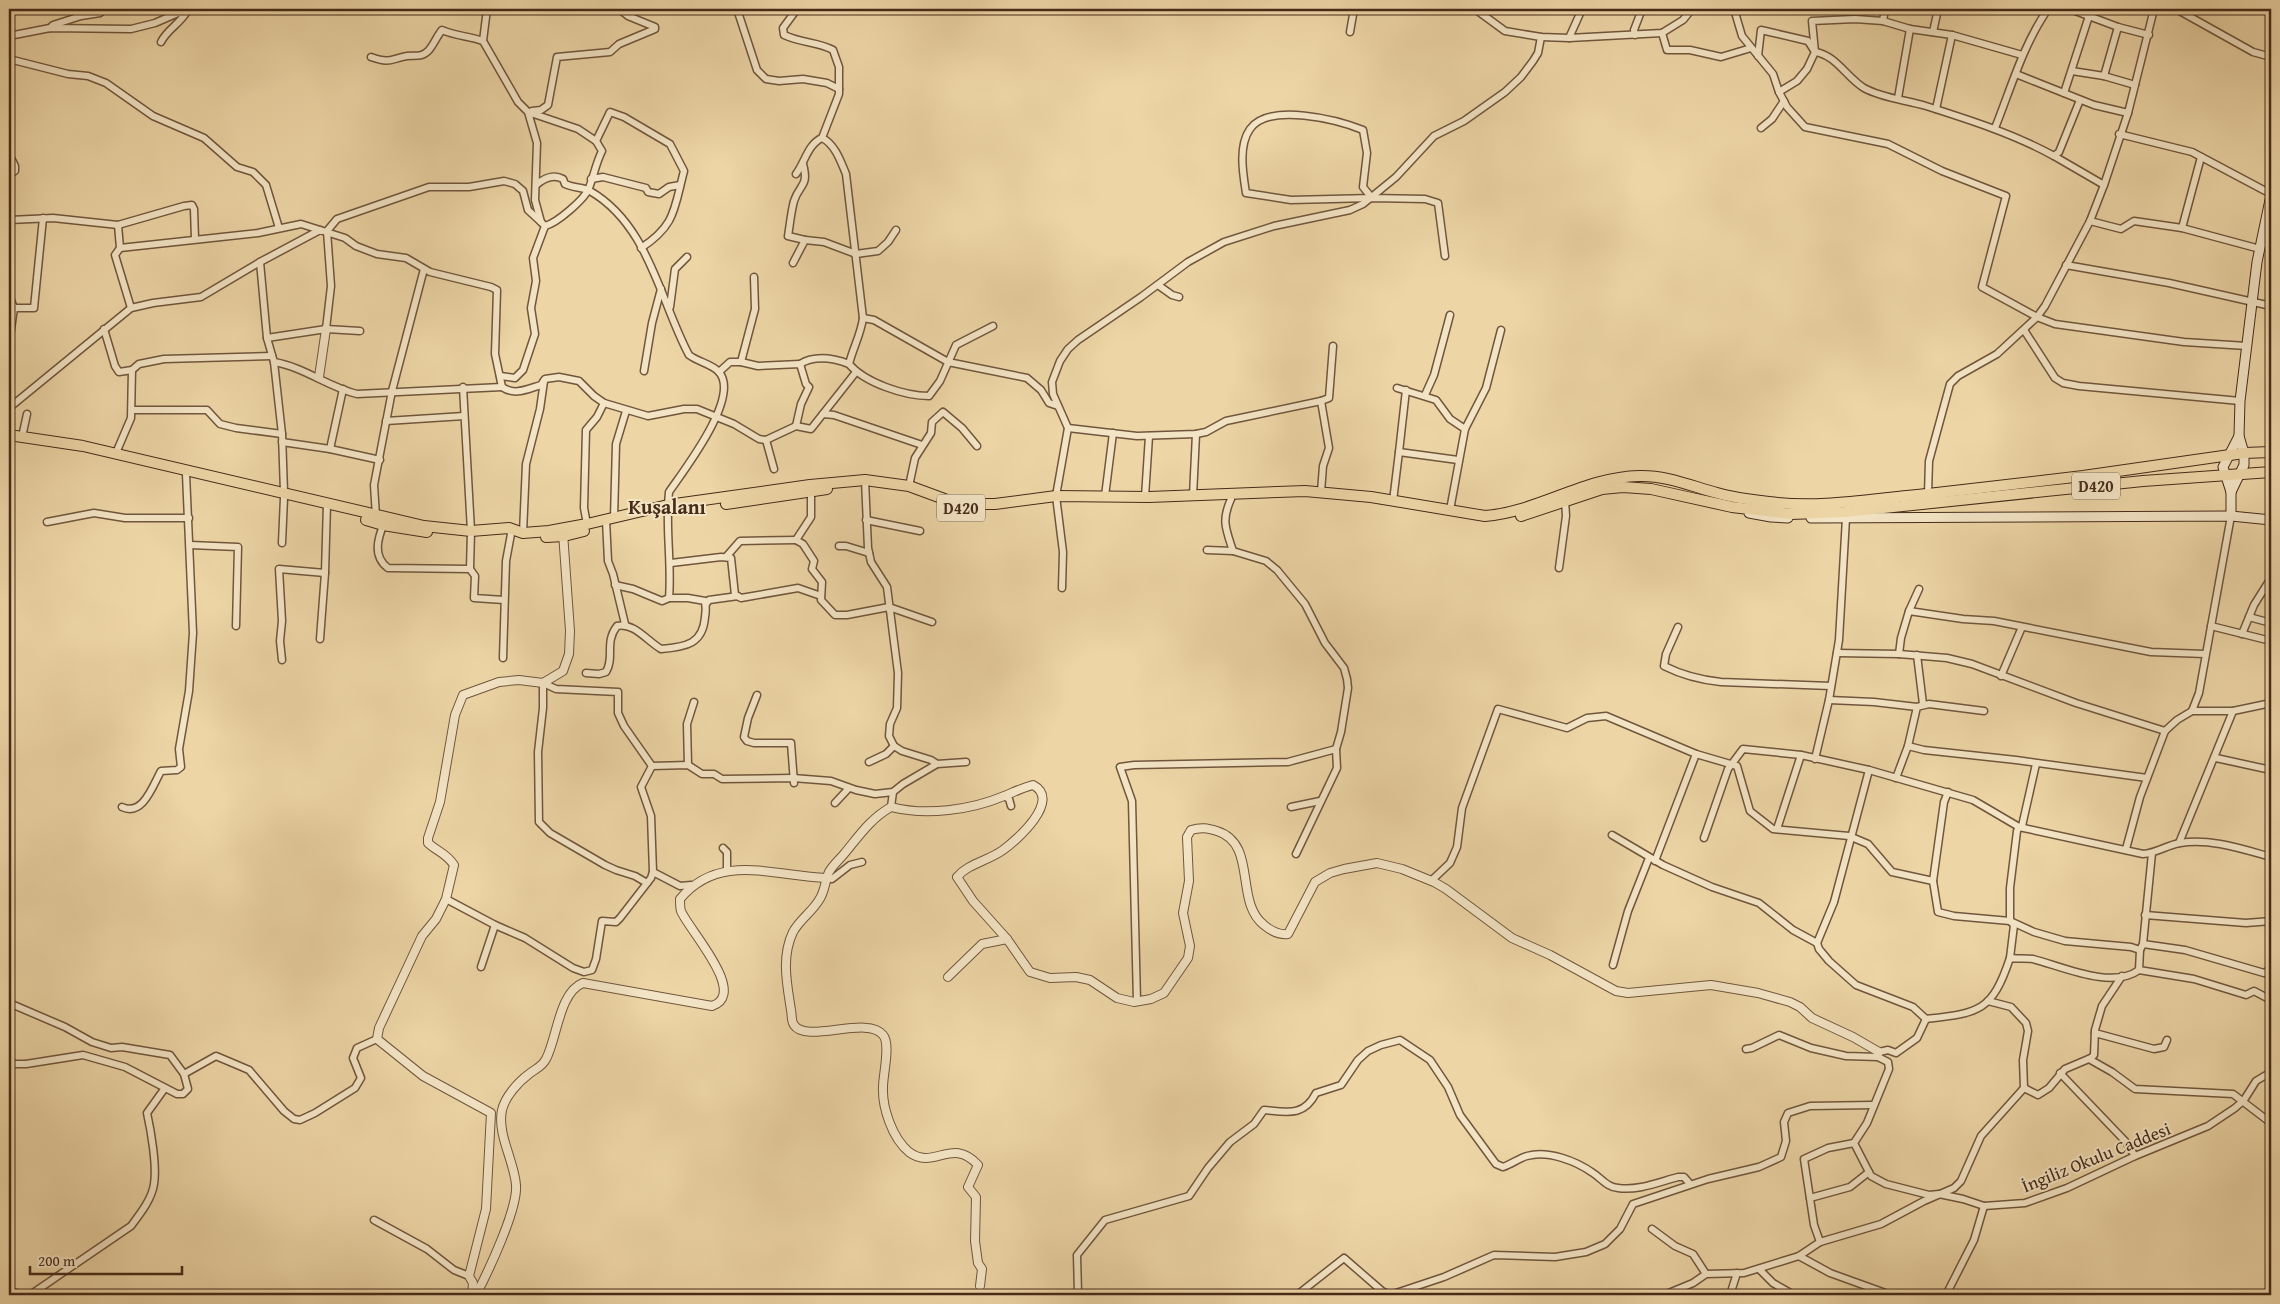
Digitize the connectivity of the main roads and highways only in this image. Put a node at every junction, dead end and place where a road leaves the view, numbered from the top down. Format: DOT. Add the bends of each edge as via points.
graph roads {
  1 [pos="2271,194"];
  2 [pos="2268,226"];
  3 [pos="9,435"];
  4 [pos="2239,436"];
  5 [pos="9,441"];
  6 [pos="2271,452"];
  7 [pos="2244,453"];
  8 [pos="2228,455"];
  9 [pos="189,472"];
  10 [pos="2271,472"];
  11 [pos="2239,475"];
  12 [pos="2225,476"];
  13 [pos="865,483"];
  14 [pos="2231,492"];
  15 [pos="1056,500"];
  16 [pos="326,507"];
  17 [pos="1743,508"];
  18 [pos="2231,516"];
  19 [pos="2271,520"];
  20 [pos="608,521"];
  21 [pos="385,522"];
  22 [pos="510,531"];
  23 [pos="563,532"];
  1 -- 2 [label="main road"];
  2 -- 4 [label="main road" via="2260,249 2246,346"];
  3 -- 9 [label="main road, D420" via="83,446"];
  4 -- 7 [label="main road"];
  4 -- 8 [label="main road"];
  5 -- 9 [label="main road, D420"];
  6 -- 7 [label="main road"];
  7 -- 8 [label="main road"];
  7 -- 11 [label="main road" via="2244,465"];
  8 -- 12 [label="main road" via="2224,464"];
  8 -- 15 [label="main road, D420" via="1928,494 1796,505 1735,498 1672,479 1638,476 1597,482 1502,514 1485,516 1321,492 1105,496"];
  9 -- 16 [label="main road, D420"];
  10 -- 11 [label="main road, D420"];
  11 -- 12 [label="main road, D420"];
  11 -- 14 [label="main road"];
  12 -- 14 [label="main road"];
  12 -- 17 [label="main road, D420" via="2143,481 1815,514 1770,513"];
  13 -- 15 [label="main road, D420" via="909,486 947,500 972,504"];
  13 -- 15 [label="main road, D420" via="960,508 997,510"];
  13 -- 20 [label="main road, D420" via="668,509"];
  14 -- 18 [label="main road"];
  15 -- 17 [label="main road, D420" via="1135,503 1346,498 1483,521 1514,518 1602,489 1637,487"];
  16 -- 21 [label="main road, D420"];
  16 -- 21 [label="main road, D420" via="376,516"];
  17 -- 18 [label="main road" via="1771,517"];
  18 -- 19 [label="main road"];
  20 -- 23 [label="main road, D420"];
  20 -- 23 [label="main road, D420"];
  21 -- 22 [label="main road, D420" via="471,533"];
  22 -- 23 [label="main road, D420"];
  22 -- 23 [label="main road, D420" via="529,538"];
}
